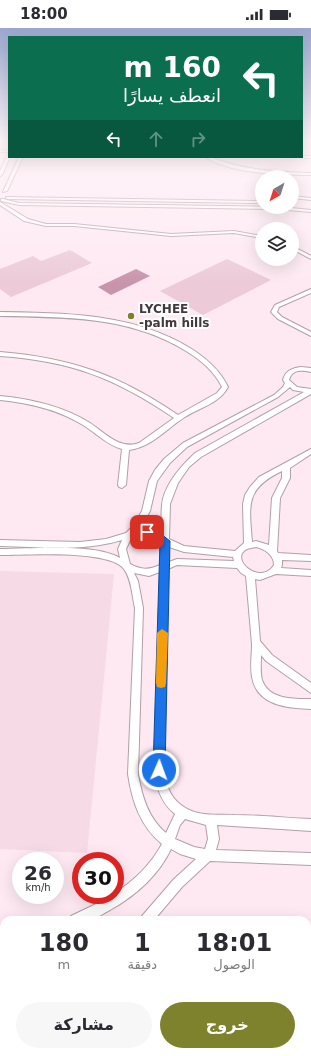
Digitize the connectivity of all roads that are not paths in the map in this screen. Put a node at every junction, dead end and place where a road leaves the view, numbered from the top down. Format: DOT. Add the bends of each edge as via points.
graph roads {
  1 [pos="5,193"];
  2 [pos="255,197"];
  3 [pos="299,198"];
  4 [pos="311,199"];
  5 [pos="1,202"];
  6 [pos="255,202"];
  7 [pos="299,203"];
  8 [pos="19,204"];
  9 [pos="28,204"];
  10 [pos="311,204"];
  11 [pos="12,211"];
  12 [pos="311,211"];
  13 [pos="21,216"];
  14 [pos="255,236"];
  15 [pos="299,252"];
  16 [pos="311,258"];
  17 [pos="311,291"];
  18 [pos="0,314"];
  19 [pos="311,334"];
  20 [pos="0,354"];
  21 [pos="309,369"];
  22 [pos="288,383"];
  23 [pos="311,391"];
  24 [pos="0,398"];
  25 [pos="178,418"];
  26 [pos="126,448"];
  27 [pos="311,451"];
  28 [pos="286,466"];
  29 [pos="122,485"];
  30 [pos="127,537"];
  31 [pos="165,541"];
  32 [pos="0,543"];
  33 [pos="248,545"];
  34 [pos="0,552"];
  35 [pos="211,552"];
  36 [pos="275,553"];
  37 [pos="237,554"];
  38 [pos="311,558"];
  39 [pos="211,563"];
  40 [pos="126,564"];
  41 [pos="238,565"];
  42 [pos="164,567"];
  43 [pos="274,572"];
  44 [pos="311,573"];
  45 [pos="250,575"];
  46 [pos="256,642"];
  47 [pos="311,689"];
  48 [pos="311,704"];
  49 [pos="183,813"];
  50 [pos="209,819"];
  51 [pos="311,825"];
  52 [pos="169,842"];
  53 [pos="208,855"];
  54 [pos="311,859"];
  55 [pos="84,916"];
  56 [pos="150,916"];
  1 -- 2 [label="street"];
  1 -- 5 [label="street"];
  1 -- 6 [label="street"];
  3 -- 4 [label="street"];
  5 -- 8 [label="street"];
  5 -- 11 [label="street"];
  7 -- 10 [label="street"];
  8 -- 9 [label="street"];
  8 -- 11 [label="street"];
  9 -- 12 [label="street"];
  9 -- 13 [label="street"];
  11 -- 13 [label="street"];
  13 -- 14 [label="street" via="46,225 74,224 171,235 234,232"];
  15 -- 16 [label="street"];
  17 -- 19 [label="street" via="277,306 274,312 280,318"];
  18 -- 25 [label="street" via="72,317 122,323 145,329 185,346 204,360 225,387 220,395"];
  20 -- 25 [label="street" via="47,358 76,365 132,388"];
  21 -- 22 [label="street" via="296,369 288,373"];
  22 -- 23 [label="street" via="295,389"];
  22 -- 30 [label="street" via="276,396 176,452 158,472 142,519"];
  23 -- 31 [label="street" via="207,449 186,465 176,477 166,504"];
  24 -- 26 [label="street" via="32,402 64,412 84,422 113,443"];
  25 -- 26 [label="street" via="141,445"];
  26 -- 29 [label="street"];
  27 -- 28 [label="street"];
  28 -- 33 [label="street" via="271,472 259,481 251,492 247,505"];
  28 -- 36 [label="street" via="286,478 276,498"];
  30 -- 31 [label="street" via="147,532 154,533"];
  30 -- 32 [label="street" via="80,545"];
  30 -- 40 [label="street" via="122,550"];
  31 -- 35 [label="street" via="184,549"];
  31 -- 42 [label="street"];
  33 -- 36 [label="street" via="261,544"];
  33 -- 37 [label="street"];
  34 -- 40 [label="street" via="92,553"];
  35 -- 37 [label="street"];
  35 -- 39 [label="street"];
  36 -- 38 [label="street"];
  36 -- 43 [label="street" via="278,564"];
  37 -- 41 [label="street"];
  39 -- 41 [label="street"];
  39 -- 42 [label="street" via="177,562"];
  40 -- 42 [label="street" via="136,571 149,572"];
  40 -- 52 [label="street" via="134,580 139,608 133,774 135,793 146,817"];
  41 -- 45 [label="street"];
  42 -- 49 [label="street" via="159,770 166,797"];
  43 -- 44 [label="street"];
  43 -- 45 [label="street" via="260,577"];
  45 -- 46 [label="street"];
  46 -- 47 [label="street" via="269,658"];
  46 -- 48 [label="street" via="257,679 268,696 278,702"];
  49 -- 50 [label="street"];
  49 -- 52 [label="street" via="173,825"];
  50 -- 51 [label="street"];
  50 -- 53 [label="street" via="214,837"];
  52 -- 53 [label="street" via="194,853"];
  52 -- 55 [label="street" via="161,857 138,884 108,905"];
  53 -- 54 [label="street"];
  53 -- 56 [label="street" via="183,878"];
}
